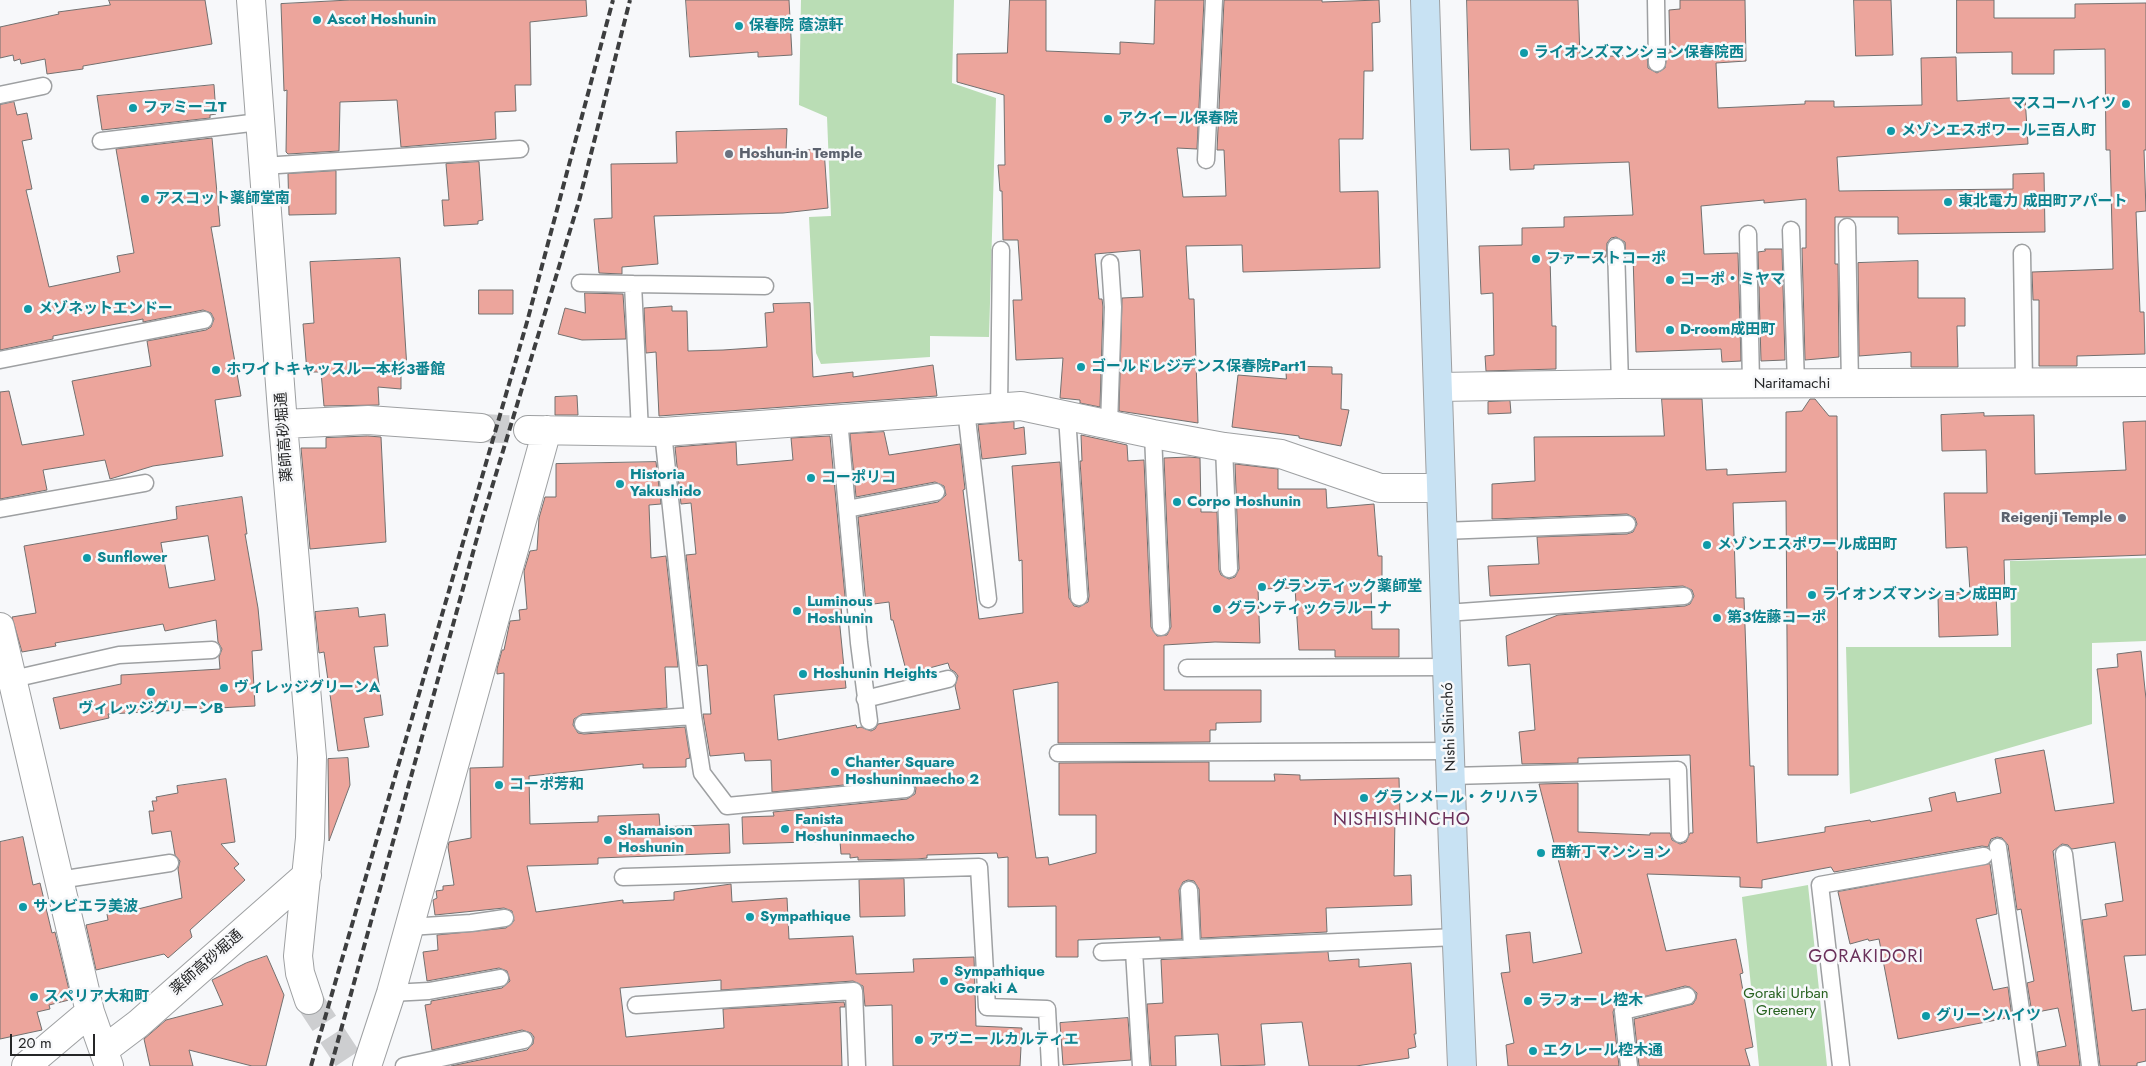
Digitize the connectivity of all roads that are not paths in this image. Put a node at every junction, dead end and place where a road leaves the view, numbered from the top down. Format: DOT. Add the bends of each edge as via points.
graph roads {
  1 [pos="251,0"];
  2 [pos="1214,0"];
  3 [pos="1425,0"];
  4 [pos="1656,0"];
  5 [pos="1657,63"];
  6 [pos="43,86"];
  7 [pos="0,95"];
  8 [pos="259,122"];
  9 [pos="101,141"];
  10 [pos="520,149"];
  11 [pos="1206,160"];
  12 [pos="263,166"];
  13 [pos="1847,227"];
  14 [pos="1791,230"];
  15 [pos="1748,234"];
  16 [pos="1616,247"];
  17 [pos="1001,250"];
  18 [pos="2022,253"];
  19 [pos="1110,263"];
  20 [pos="580,282"];
  21 [pos="633,284"];
  22 [pos="765,286"];
  23 [pos="204,320"];
  24 [pos="0,360"];
  25 [pos="2024,382"];
  26 [pos="2146,382"];
  27 [pos="1620,384"];
  28 [pos="1751,384"];
  29 [pos="1796,384"];
  30 [pos="1850,384"];
  31 [pos="1438,388"];
  32 [pos="999,408"];
  33 [pos="966,410"];
  34 [pos="1067,416"];
  35 [pos="839,420"];
  36 [pos="283,424"];
  37 [pos="1109,424"];
  38 [pos="481,428"];
  39 [pos="651,432"];
  40 [pos="1153,434"];
  41 [pos="1224,447"];
  42 [pos="144,483"];
  43 [pos="1441,488"];
  44 [pos="936,492"];
  45 [pos="0,509"];
  46 [pos="847,509"];
  47 [pos="1628,524"];
  48 [pos="1442,531"];
  49 [pos="1229,568"];
  50 [pos="1684,596"];
  51 [pos="1079,598"];
  52 [pos="988,599"];
  53 [pos="1446,613"];
  54 [pos="0,627"];
  55 [pos="1161,627"];
  56 [pos="212,650"];
  57 [pos="1448,667"];
  58 [pos="1186,668"];
  59 [pos="13,679"];
  60 [pos="948,679"];
  61 [pos="865,699"];
  62 [pos="693,716"];
  63 [pos="869,721"];
  64 [pos="583,724"];
  65 [pos="1058,753"];
  66 [pos="1451,763"];
  67 [pos="906,788"];
  68 [pos="1680,834"];
  69 [pos="1998,847"];
  70 [pos="2064,854"];
  71 [pos="1984,856"];
  72 [pos="170,863"];
  73 [pos="308,875"];
  74 [pos="623,877"];
  75 [pos="59,880"];
  76 [pos="1189,890"];
  77 [pos="505,918"];
  78 [pos="409,927"];
  79 [pos="1457,937"];
  80 [pos="1192,948"];
  81 [pos="1134,951"];
  82 [pos="1102,952"];
  83 [pos="500,978"];
  84 [pos="391,993"];
  85 [pos="1687,996"];
  86 [pos="309,1000"];
  87 [pos="636,1005"];
  88 [pos="90,1012"];
  89 [pos="524,1040"];
  90 [pos="107,1058"];
  91 [pos="356,1064"];
  92 [pos="26,1066"];
  93 [pos="404,1066"];
  94 [pos="857,1066"];
  95 [pos="1050,1066"];
  96 [pos="1141,1066"];
  97 [pos="1462,1066"];
  98 [pos="1629,1066"];
  99 [pos="1842,1066"];
  100 [pos="2029,1066"];
  101 [pos="2090,1066"];
  1 -- 8 [label="street, 薬師高砂堀通"];
  2 -- 11 [label="lane"];
  3 -- 31 [label="street, Nishi Shinchó"];
  4 -- 5 [label="lane"];
  6 -- 7 [label="lane"];
  8 -- 9 [label="lane"];
  8 -- 12 [label="street, 薬師高砂堀通"];
  10 -- 12 [label="lane"];
  12 -- 36 [label="street, 薬師高砂堀通"];
  13 -- 30 [label="lane"];
  14 -- 29 [label="lane"];
  15 -- 28 [label="lane"];
  16 -- 27 [label="lane"];
  17 -- 32 [label="lane"];
  18 -- 25 [label="lane"];
  19 -- 37 [label="lane" via="1113,307"];
  20 -- 21 [label="lane"];
  21 -- 22 [label="lane"];
  21 -- 39 [label="lane"];
  23 -- 24 [label="lane"];
  25 -- 26 [label="street, Naritamachi"];
  25 -- 30 [label="street, Naritamachi"];
  27 -- 28 [label="street, Naritamachi"];
  27 -- 31 [label="street, Naritamachi"];
  28 -- 29 [label="street, Naritamachi"];
  29 -- 30 [label="street, Naritamachi"];
  31 -- 43 [label="street, Nishi Shinchó"];
  32 -- 33 [label="street"];
  32 -- 34 [label="street" via="1021,406"];
  33 -- 35 [label="street"];
  33 -- 52 [label="lane"];
  34 -- 37 [label="street"];
  34 -- 51 [label="lane"];
  35 -- 39 [label="street"];
  35 -- 46 [label="lane"];
  36 -- 38 [label="street" via="368,420"];
  36 -- 73 [label="street, 薬師高砂堀通" via="312,757"];
  37 -- 40 [label="street"];
  39 -- 62 [label="lane"];
  39 -- 78 [label="street" via="537,430"];
  40 -- 41 [label="street"];
  40 -- 55 [label="lane"];
  41 -- 43 [label="street" via="1281,454 1380,488"];
  41 -- 49 [label="lane"];
  42 -- 45 [label="lane"];
  43 -- 48 [label="street, Nishi Shinchó"];
  44 -- 46 [label="lane"];
  46 -- 61 [label="lane"];
  47 -- 48 [label="lane"];
  48 -- 53 [label="street, Nishi Shinchó"];
  50 -- 53 [label="lane"];
  53 -- 57 [label="street, Nishi Shinchó"];
  54 -- 59 [label="street"];
  56 -- 59 [label="lane" via="119,654"];
  57 -- 58 [label="lane"];
  57 -- 66 [label="street, Nishi Shinchó"];
  59 -- 75 [label="street"];
  60 -- 61 [label="lane"];
  61 -- 63 [label="lane"];
  62 -- 64 [label="lane"];
  62 -- 67 [label="lane" via="702,773 727,806"];
  65 -- 66 [label="lane"];
  66 -- 68 [label="lane" via="1678,770"];
  66 -- 79 [label="street, Nishi Shinchó"];
  69 -- 100 [label="lane"];
  70 -- 101 [label="lane"];
  71 -- 99 [label="lane" via="1820,885"];
  72 -- 75 [label="lane"];
  73 -- 86 [label="street, 薬師高砂堀通" via="298,956"];
  73 -- 90 [label="street, 薬師高砂堀通" via="138,1024"];
  74 -- 95 [label="lane" via="979,867 987,1007 1047,1009"];
  75 -- 88 [label="street"];
  76 -- 80 [label="lane"];
  77 -- 78 [label="lane" via="471,924"];
  78 -- 84 [label="street"];
  79 -- 80 [label="lane"];
  79 -- 97 [label="street, Nishi Shinchó"];
  80 -- 81 [label="lane"];
  81 -- 82 [label="lane"];
  81 -- 96 [label="lane"];
  83 -- 84 [label="lane" via="429,991"];
  84 -- 91 [label="street"];
  85 -- 98 [label="lane" via="1623,1011"];
  87 -- 94 [label="lane" via="854,991"];
  88 -- 90 [label="street"];
  88 -- 92 [label="street"];
  89 -- 93 [label="lane"];
}
